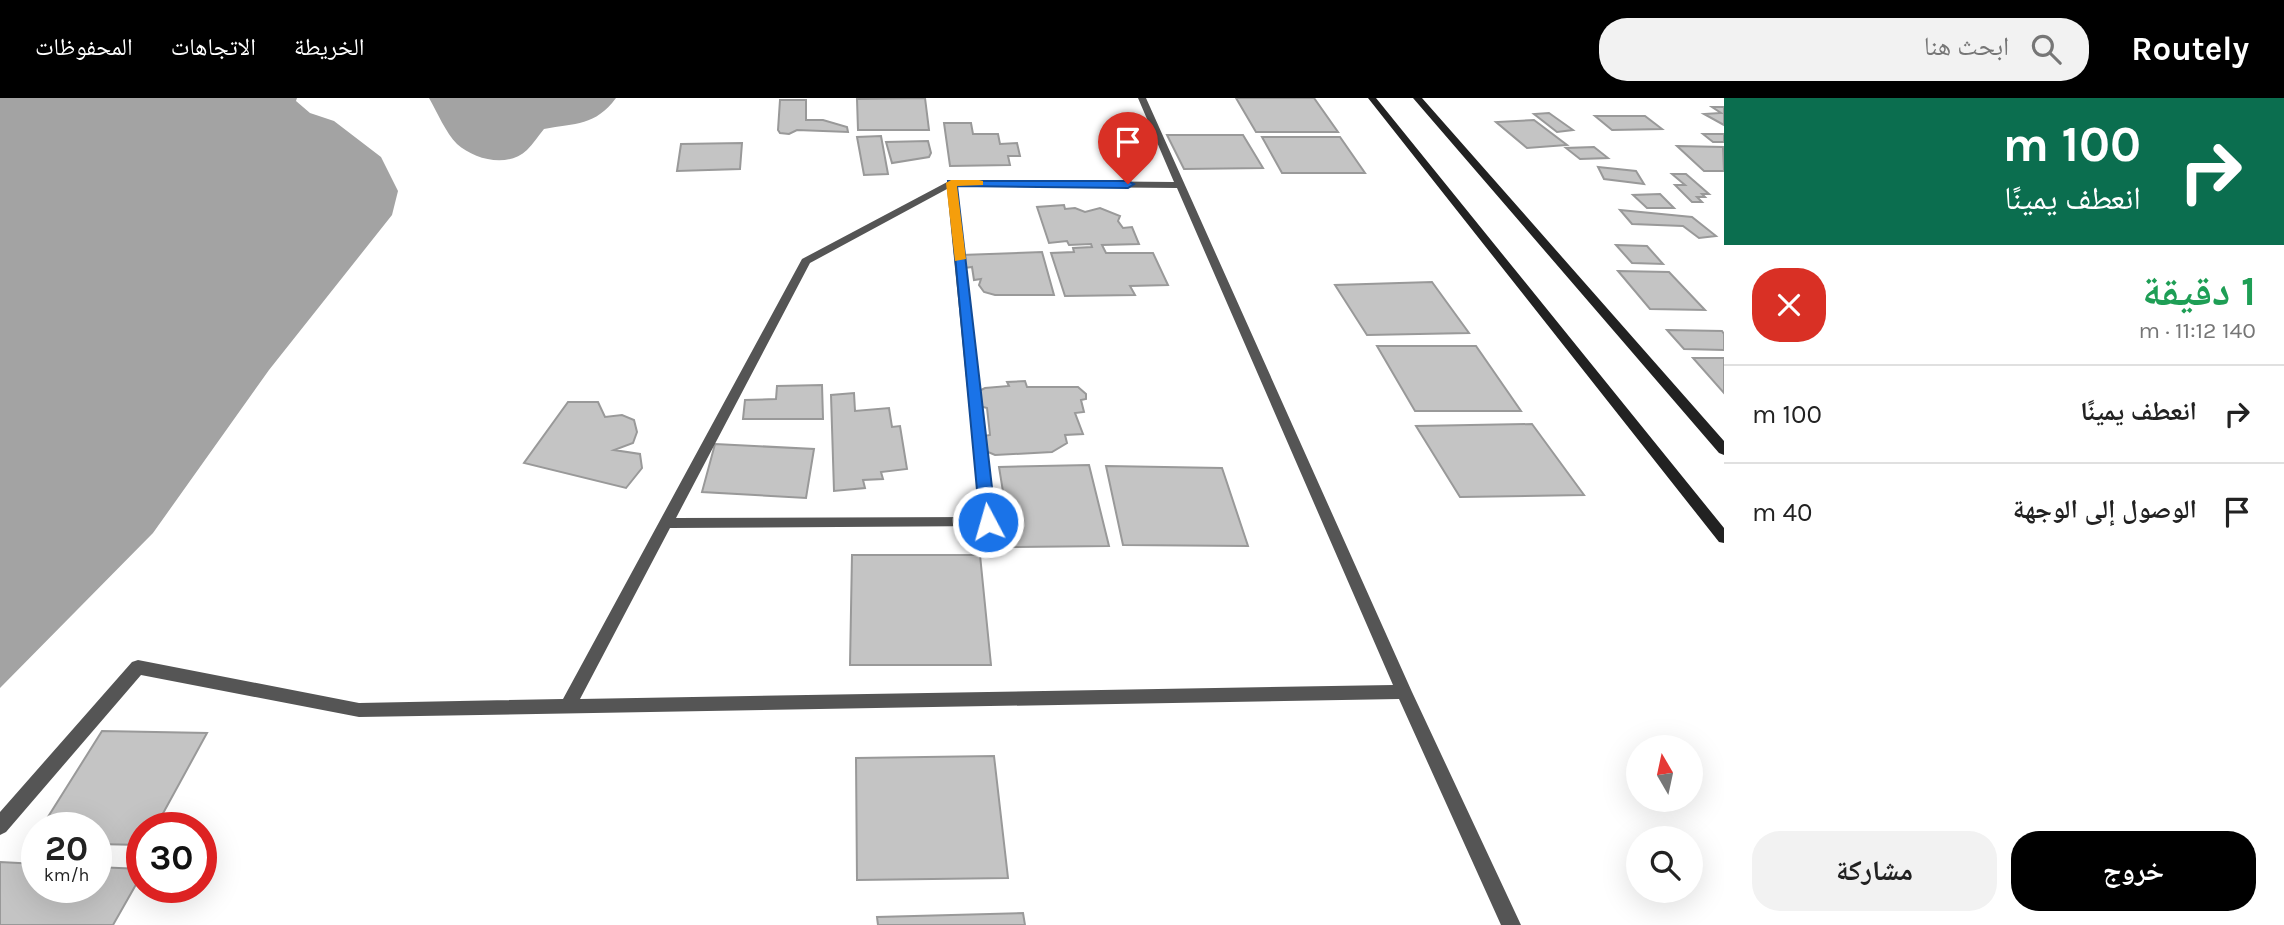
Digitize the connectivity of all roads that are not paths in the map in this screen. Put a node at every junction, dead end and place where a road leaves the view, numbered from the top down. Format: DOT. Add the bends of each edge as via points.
graph roads {
  1 [pos="1142,98"];
  2 [pos="1372,98"];
  3 [pos="1417,98"];
  4 [pos="951,183"];
  5 [pos="1179,185"];
  6 [pos="1724,450"];
  7 [pos="666,523"];
  8 [pos="1724,538"];
  9 [pos="1404,692"];
  10 [pos="568,707"];
  11 [pos="0,826"];
  12 [pos="1511,925"];
  1 -- 5 [label="street"];
  2 -- 8 [label="main road"];
  3 -- 6 [label="main road"];
  4 -- 5 [label="street"];
  4 -- 7 [label="street" via="806,261"];
  4 -- 7 [label="street" via="988,522"];
  5 -- 9 [label="street"];
  7 -- 10 [label="street"];
  9 -- 10 [label="street"];
  9 -- 12 [label="street"];
  10 -- 11 [label="street" via="359,710 138,667"];
}
